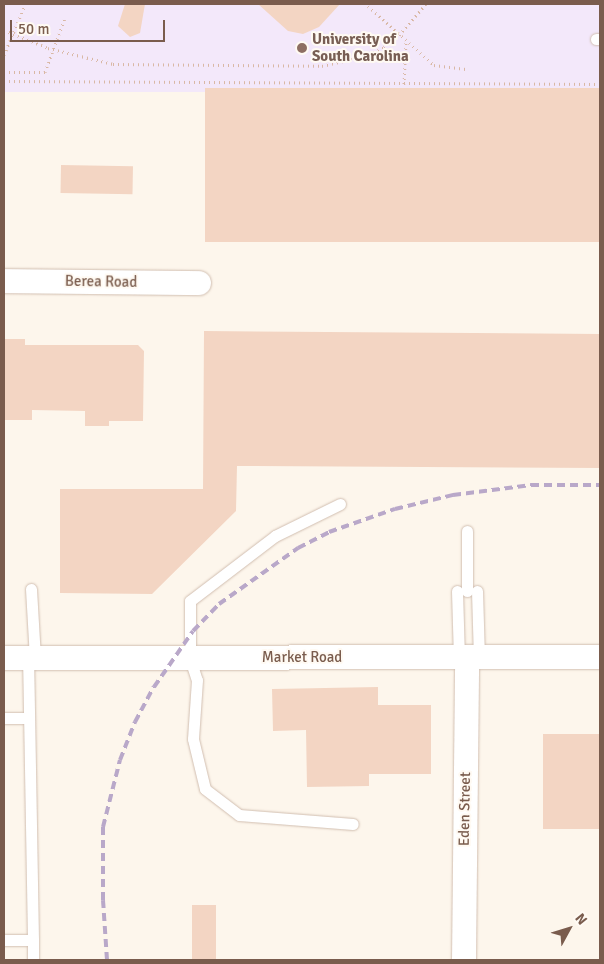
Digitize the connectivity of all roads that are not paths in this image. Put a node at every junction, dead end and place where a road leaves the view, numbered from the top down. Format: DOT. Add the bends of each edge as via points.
graph roads {
  1 [pos="4,281"];
  2 [pos="199,283"];
  3 [pos="340,504"];
  4 [pos="467,532"];
  5 [pos="31,589"];
  6 [pos="467,591"];
  7 [pos="468,657"];
  8 [pos="600,657"];
  9 [pos="4,658"];
  10 [pos="31,658"];
  11 [pos="190,659"];
  12 [pos="4,718"];
  13 [pos="29,718"];
  14 [pos="353,824"];
  15 [pos="4,940"];
  16 [pos="33,940"];
  17 [pos="33,960"];
  18 [pos="464,960"];
  1 -- 2 [label="street, Berea Road"];
  3 -- 11 [label="lane" via="275,536 190,601"];
  4 -- 6 [label="lane"];
  5 -- 10 [label="lane"];
  6 -- 7 [label="lane"];
  6 -- 7 [label="lane"];
  7 -- 8 [label="street, Market Road"];
  7 -- 11 [label="street, Market Road"];
  7 -- 18 [label="street, Eden Street"];
  9 -- 10 [label="street, Market Road"];
  10 -- 11 [label="street, Market Road"];
  10 -- 13 [label="lane"];
  11 -- 14 [label="lane" via="197,680 192,740 205,789 239,815"];
  12 -- 13 [label="lane"];
  13 -- 16 [label="lane"];
  15 -- 16 [label="lane"];
  16 -- 17 [label="lane"];
}
